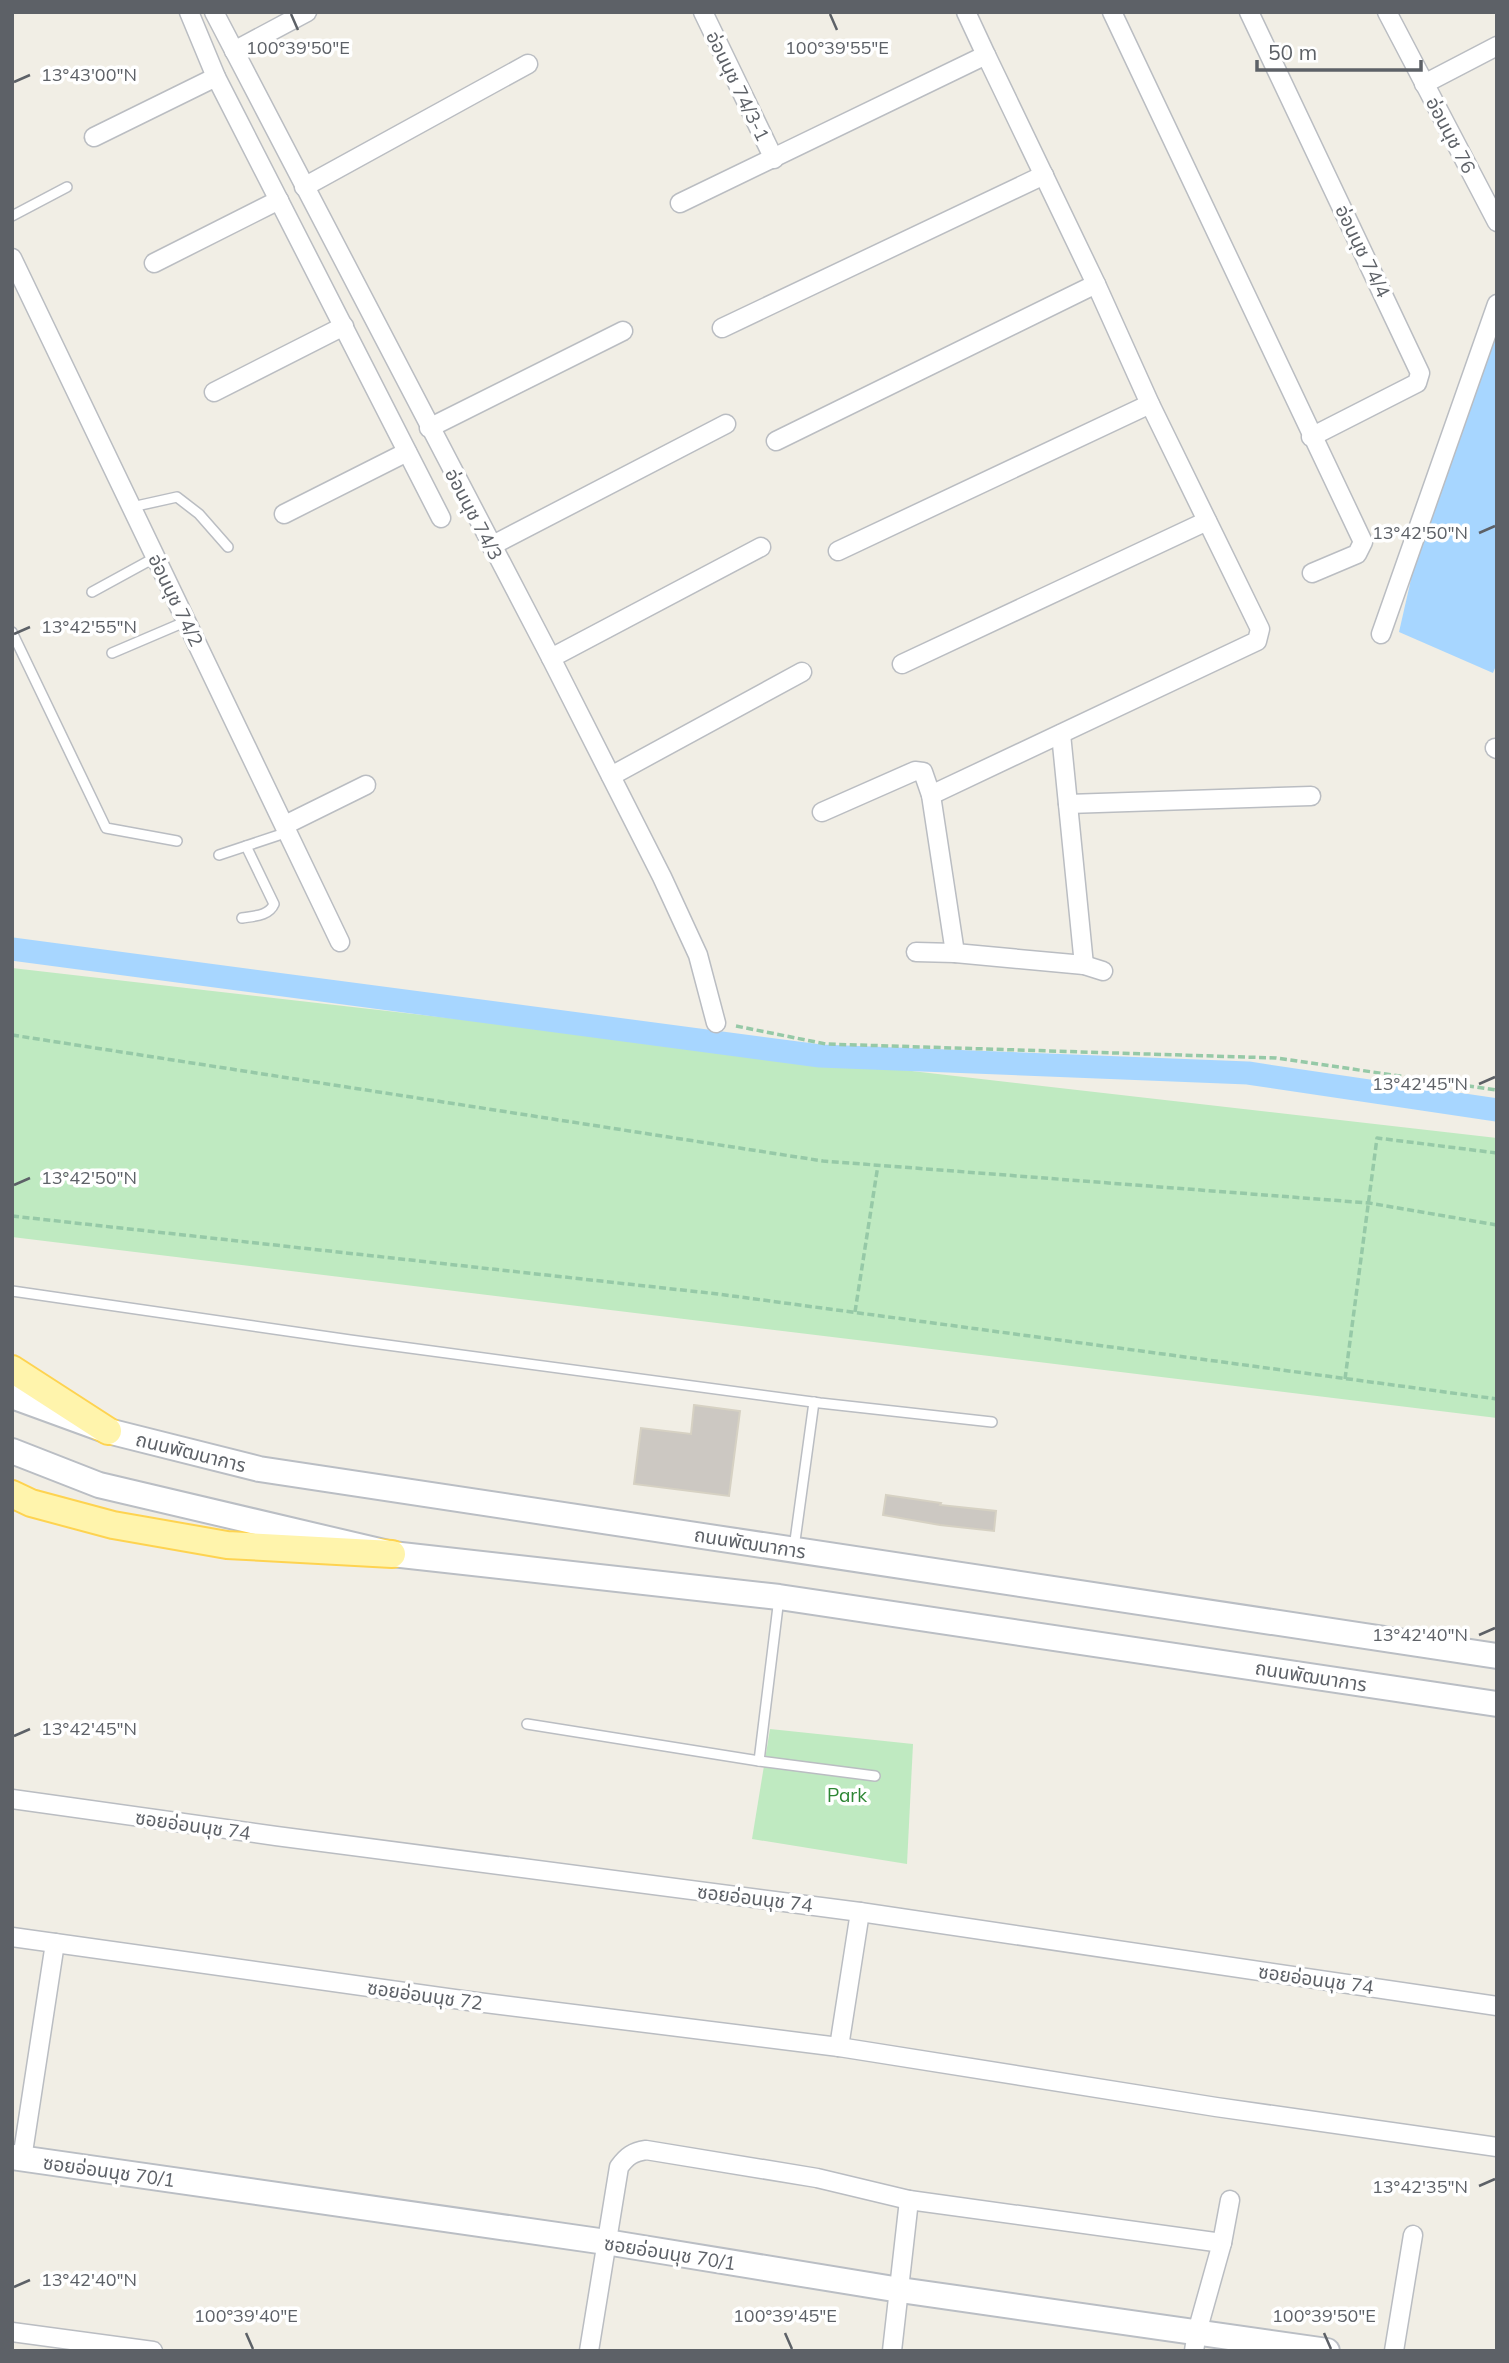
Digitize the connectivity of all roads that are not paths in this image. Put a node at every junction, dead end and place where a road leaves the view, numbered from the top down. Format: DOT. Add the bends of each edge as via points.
graph roads {
  1 [pos="189,12"];
  2 [pos="214,12"];
  3 [pos="307,12"];
  4 [pos="703,12"];
  5 [pos="966,12"];
  6 [pos="1112,12"];
  7 [pos="1249,12"];
  8 [pos="1387,12"];
  9 [pos="1497,46"];
  10 [pos="234,51"];
  11 [pos="986,55"];
  12 [pos="528,64"];
  13 [pos="216,77"];
  14 [pos="1424,84"];
  15 [pos="94,138"];
  16 [pos="774,159"];
  17 [pos="1044,175"];
  18 [pos="67,187"];
  19 [pos="304,187"];
  20 [pos="279,200"];
  21 [pos="680,203"];
  22 [pos="12,216"];
  23 [pos="1497,222"];
  24 [pos="12,258"];
  25 [pos="154,263"];
  26 [pos="1096,284"];
  27 [pos="1497,304"];
  28 [pos="344,326"];
  29 [pos="722,328"];
  30 [pos="623,331"];
  31 [pos="214,392"];
  32 [pos="1150,404"];
  33 [pos="726,424"];
  34 [pos="429,428"];
  35 [pos="1311,437"];
  36 [pos="776,441"];
  37 [pos="407,452"];
  38 [pos="132,507"];
  39 [pos="284,514"];
  40 [pos="441,518"];
  41 [pos="1208,521"];
  42 [pos="491,546"];
  43 [pos="228,547"];
  44 [pos="761,547"];
  45 [pos="838,551"];
  46 [pos="156,557"];
  47 [pos="1312,573"];
  48 [pos="92,592"];
  49 [pos="187,621"];
  50 [pos="12,632"];
  51 [pos="1381,634"];
  52 [pos="112,653"];
  53 [pos="551,658"];
  54 [pos="902,664"];
  55 [pos="802,672"];
  56 [pos="1060,734"];
  57 [pos="611,776"];
  58 [pos="366,785"];
  59 [pos="931,795"];
  60 [pos="1311,796"];
  61 [pos="1068,804"];
  62 [pos="822,812"];
  63 [pos="286,829"];
  64 [pos="177,841"];
  65 [pos="246,846"];
  66 [pos="219,855"];
  67 [pos="242,918"];
  68 [pos="340,942"];
  69 [pos="916,952"];
  70 [pos="955,953"];
  71 [pos="1084,965"];
  72 [pos="1103,971"];
  73 [pos="716,1023"];
  74 [pos="12,1291"];
  75 [pos="12,1370"];
  76 [pos="12,1396"];
  77 [pos="814,1402"];
  78 [pos="992,1422"];
  79 [pos="108,1431"];
  80 [pos="12,1451"];
  81 [pos="12,1494"];
  82 [pos="794,1549"];
  83 [pos="392,1554"];
  84 [pos="779,1597"];
  85 [pos="1497,1656"];
  86 [pos="1497,1704"];
  87 [pos="527,1724"];
  88 [pos="759,1761"];
  89 [pos="875,1776"];
  90 [pos="12,1799"];
  91 [pos="860,1912"];
  92 [pos="12,1937"];
  93 [pos="55,1943"];
  94 [pos="1497,2006"];
  95 [pos="839,2047"];
  96 [pos="1497,2147"];
  97 [pos="17,2158"];
  98 [pos="909,2200"];
  99 [pos="1230,2200"];
  100 [pos="1413,2235"];
  101 [pos="606,2242"];
  102 [pos="1222,2243"];
  103 [pos="901,2290"];
  104 [pos="12,2332"];
  105 [pos="1196,2342"];
  106 [pos="84,2346"];
  107 [pos="153,2351"];
  108 [pos="589,2351"];
  109 [pos="892,2351"];
  110 [pos="1327,2351"];
  111 [pos="1394,2351"];
  1 -- 13 [label="street"];
  2 -- 10 [label="street, อ่อนนุช 74/3"];
  3 -- 10 [label="street"];
  4 -- 16 [label="street, อ่อนนุช 74/3-1"];
  5 -- 11 [label="street"];
  6 -- 35 [label="street"];
  7 -- 35 [label="street, อ่อนนุช 74/4" via="1420,373 1418,383"];
  8 -- 14 [label="street"];
  9 -- 14 [label="street, อ่อนนุช 76"];
  10 -- 19 [label="street, อ่อนนุช 74/3"];
  11 -- 16 [label="street"];
  11 -- 17 [label="street"];
  12 -- 19 [label="street"];
  13 -- 15 [label="street"];
  13 -- 20 [label="street"];
  14 -- 23 [label="street, อ่อนนุช 76"];
  16 -- 21 [label="street"];
  17 -- 26 [label="street"];
  17 -- 29 [label="street"];
  18 -- 22 [label="lane"];
  19 -- 34 [label="street, อ่อนนุช 74/3"];
  20 -- 25 [label="street"];
  20 -- 28 [label="street"];
  24 -- 38 [label="street, อ่อนนุช 74/2"];
  26 -- 32 [label="street"];
  26 -- 36 [label="street"];
  27 -- 51 [label="street"];
  28 -- 31 [label="street"];
  28 -- 37 [label="street"];
  30 -- 34 [label="street"];
  32 -- 41 [label="street"];
  32 -- 45 [label="street"];
  33 -- 42 [label="street"];
  34 -- 42 [label="street, อ่อนนุช 74/3"];
  35 -- 47 [label="street" via="1363,542 1357,554"];
  37 -- 39 [label="street"];
  37 -- 40 [label="street"];
  38 -- 43 [label="lane" via="177,497"];
  38 -- 46 [label="street, อ่อนนุช 74/2"];
  41 -- 54 [label="street"];
  41 -- 56 [label="street" via="1260,629 1257,641"];
  42 -- 53 [label="street, อ่อนนุช 74/3"];
  44 -- 53 [label="street"];
  46 -- 48 [label="lane"];
  46 -- 49 [label="street, อ่อนนุช 74/2"];
  49 -- 52 [label="lane"];
  49 -- 63 [label="street, อ่อนนุช 74/2"];
  50 -- 64 [label="lane" via="106,828"];
  53 -- 57 [label="street, อ่อนนุช 74/3"];
  55 -- 57 [label="street"];
  56 -- 59 [label="street"];
  56 -- 61 [label="street"];
  57 -- 73 [label="street, อ่อนนุช 74/3" via="698,955"];
  58 -- 63 [label="street"];
  59 -- 62 [label="street" via="923,772 915,771"];
  59 -- 70 [label="street"];
  60 -- 61 [label="street"];
  61 -- 71 [label="street"];
  63 -- 65 [label="lane"];
  63 -- 68 [label="street, อ่อนนุช 74/2"];
  65 -- 66 [label="lane"];
  65 -- 67 [label="lane" via="274,904 265,914"];
  69 -- 70 [label="street"];
  70 -- 71 [label="street"];
  71 -- 72 [label="street"];
  74 -- 77 [label="lane"];
  75 -- 79 [label="main road"];
  76 -- 79 [label="main road, ถนนพัฒนาการ"];
  77 -- 78 [label="lane"];
  77 -- 82 [label="lane"];
  79 -- 82 [label="main road, ถนนพัฒนาการ" via="259,1469"];
  80 -- 83 [label="main road, ถนนพัฒนาการ" via="99,1485"];
  81 -- 83 [label="main road" via="113,1525 227,1545"];
  82 -- 85 [label="main road, ถนนพัฒนาการ"];
  83 -- 84 [label="main road, ถนนพัฒนาการ"];
  84 -- 86 [label="main road, ถนนพัฒนาการ"];
  84 -- 88 [label="lane"];
  87 -- 88 [label="lane"];
  88 -- 89 [label="lane"];
  90 -- 91 [label="street, ซอยอ่อนนุช 74"];
  91 -- 94 [label="street, ซอยอ่อนนุช 74"];
  91 -- 95 [label="street"];
  92 -- 93 [label="street, ซอยอ่อนนุช 72"];
  93 -- 95 [label="street, ซอยอ่อนนุช 72"];
  93 -- 97 [label="street"];
  95 -- 96 [label="street, ซอยอ่อนนุช 72"];
  97 -- 101 [label="main road, ซอยอ่อนนุช 70/1"];
  98 -- 101 [label="street" via="817,2178 646,2150 625,2158 619,2167"];
  98 -- 102 [label="street"];
  98 -- 103 [label="street"];
  99 -- 102 [label="street"];
  100 -- 111 [label="street"];
  101 -- 103 [label="main road, ซอยอ่อนนุช 70/1"];
  101 -- 108 [label="street"];
  102 -- 105 [label="street"];
  103 -- 105 [label="main road, ซอยอ่อนนุช 70/1"];
  103 -- 109 [label="street"];
  104 -- 106 [label="street"];
  105 -- 110 [label="main road, ซอยอ่อนนุช 70/1"];
  106 -- 107 [label="street"];
}
